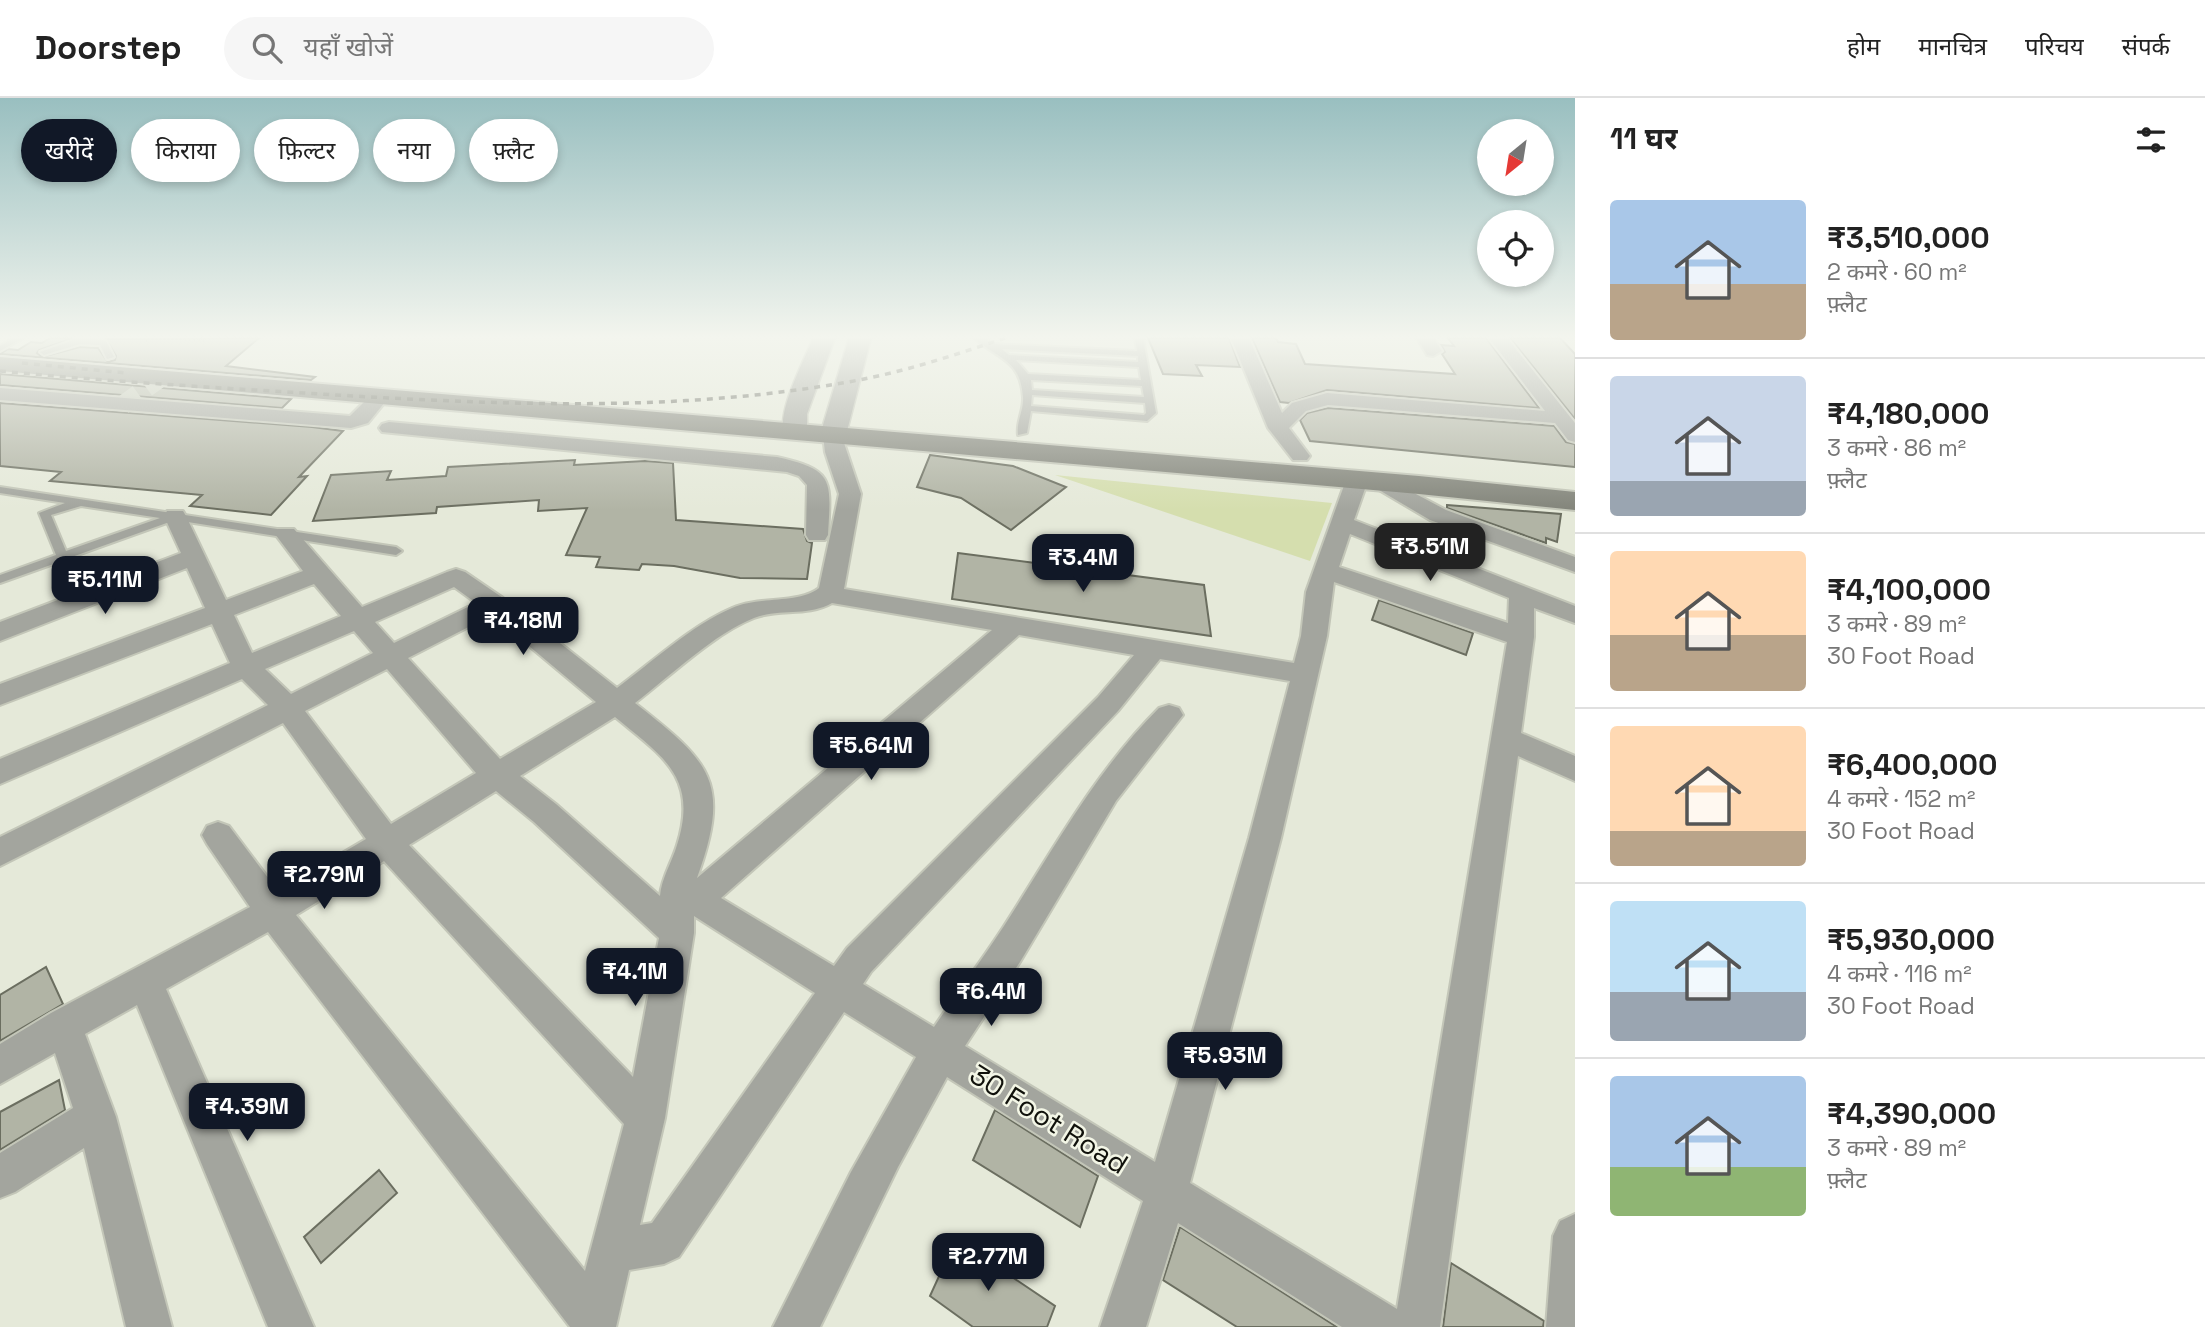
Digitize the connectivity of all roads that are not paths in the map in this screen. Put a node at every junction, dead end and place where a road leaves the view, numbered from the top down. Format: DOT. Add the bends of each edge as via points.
graph roads {
  1 [pos="17,395"];
  2 [pos="377,395"];
  3 [pos="482,395"];
  4 [pos="804,395"];
  5 [pos="844,395"];
  6 [pos="1027,395"];
  7 [pos="1078,395"];
  8 [pos="1148,395"];
  9 [pos="1264,395"];
  10 [pos="1542,395"];
  11 [pos="382,396"];
  12 [pos="1149,400"];
  13 [pos="1560,418"];
  14 [pos="1023,421"];
  15 [pos="795,423"];
  16 [pos="699,424"];
  17 [pos="835,427"];
  18 [pos="389,428"];
  19 [pos="1278,428"];
  20 [pos="1575,436"];
  21 [pos="687,455"];
  22 [pos="1300,456"];
  23 [pos="1369,481"];
  24 [pos="0,490"];
  25 [pos="1574,496"];
  26 [pos="82,502"];
  27 [pos="176,516"];
  28 [pos="1341,523"];
  29 [pos="286,534"];
  30 [pos="817,535"];
  31 [pos="396,551"];
  32 [pos="63,556"];
  33 [pos="193,557"];
  34 [pos="1575,565"];
  35 [pos="1325,571"];
  36 [pos="318,574"];
  37 [pos="0,579"];
  38 [pos="828,594"];
  39 [pos="1521,596"];
  40 [pos="81,601"];
  41 [pos="494,604"];
  42 [pos="219,610"];
  43 [pos="1575,615"];
  44 [pos="359,621"];
  45 [pos="1013,626"];
  46 [pos="0,632"];
  47 [pos="1521,637"];
  48 [pos="1153,650"];
  49 [pos="391,656"];
  50 [pos="245,666"];
  51 [pos="1304,674"];
  52 [pos="0,695"];
  53 [pos="616,703"];
  54 [pos="286,706"];
  55 [pos="1169,715"];
  56 [pos="1505,738"];
  57 [pos="1575,769"];
  58 [pos="0,772"];
  59 [pos="495,774"];
  60 [pos="218,835"];
  61 [pos="386,841"];
  62 [pos="0,852"];
  63 [pos="683,907"];
  64 [pos="273,912"];
  65 [pos="146,983"];
  66 [pos="838,989"];
  67 [pos="64,1026"];
  68 [pos="941,1051"];
  69 [pos="0,1065"];
  70 [pos="96,1117"];
  71 [pos="645,1118"];
  72 [pos="0,1177"];
  73 [pos="1167,1192"];
  74 [pos="1575,1236"];
  75 [pos="612,1252"];
  76 [pos="594,1323"];
  77 [pos="149,1327"];
  78 [pos="290,1327"];
  79 [pos="796,1327"];
  80 [pos="1123,1327"];
  81 [pos="1384,1327"];
  82 [pos="1417,1327"];
  83 [pos="1569,1327"];
  1 -- 11 [label="street" via="351,422 361,419"];
  2 -- 11 [label="main road"];
  3 -- 15 [label="main road"];
  4 -- 15 [label="street"];
  5 -- 17 [label="street"];
  6 -- 14 [label="lane"];
  7 -- 12 [label="lane"];
  8 -- 12 [label="lane"];
  9 -- 19 [label="street"];
  10 -- 13 [label="street"];
  11 -- 16 [label="main road"];
  12 -- 14 [label="lane" via="1147,418"];
  13 -- 19 [label="street" via="1327,399 1299,407"];
  13 -- 20 [label="street"];
  14 -- 17 [label="main road"];
  14 -- 22 [label="main road"];
  15 -- 16 [label="main road"];
  15 -- 17 [label="main road"];
  16 -- 21 [label="street"];
  17 -- 23 [label="main road"];
  17 -- 38 [label="street" via="835,452 850,494"];
  18 -- 21 [label="street"];
  19 -- 22 [label="street"];
  21 -- 30 [label="street" via="777,463 813,474 819,482"];
  22 -- 25 [label="main road"];
  23 -- 25 [label="main road"];
  23 -- 28 [label="street"];
  23 -- 34 [label="street" via="1438,515"];
  24 -- 26 [label="lane"];
  26 -- 27 [label="lane"];
  26 -- 32 [label="lane" via="45,513"];
  27 -- 29 [label="lane"];
  27 -- 32 [label="lane"];
  27 -- 33 [label="street"];
  28 -- 35 [label="street"];
  28 -- 39 [label="street"];
  29 -- 31 [label="lane"];
  29 -- 36 [label="street, 30 Foot Road"];
  32 -- 37 [label="lane"];
  32 -- 40 [label="lane"];
  33 -- 40 [label="street"];
  33 -- 42 [label="street"];
  35 -- 47 [label="street"];
  35 -- 51 [label="street"];
  36 -- 42 [label="street"];
  36 -- 44 [label="street, 30 Foot Road"];
  38 -- 45 [label="street"];
  38 -- 53 [label="street" via="821,601 765,607 734,617"];
  39 -- 43 [label="street"];
  39 -- 47 [label="street"];
  40 -- 46 [label="street"];
  41 -- 44 [label="street" via="456,577"];
  41 -- 49 [label="street"];
  41 -- 53 [label="street"];
  42 -- 50 [label="street"];
  42 -- 52 [label="street"];
  44 -- 49 [label="street, 30 Foot Road"];
  44 -- 50 [label="street"];
  45 -- 48 [label="street"];
  45 -- 63 [label="street"];
  47 -- 56 [label="street"];
  48 -- 51 [label="street"];
  48 -- 66 [label="street" via="1108,704 859,960"];
  49 -- 54 [label="street"];
  49 -- 59 [label="street, 30 Foot Road"];
  50 -- 54 [label="street"];
  50 -- 58 [label="street"];
  51 -- 73 [label="street" via="1265,838"];
  53 -- 59 [label="street"];
  53 -- 63 [label="street" via="671,748 692,774 699,798"];
  54 -- 61 [label="street"];
  54 -- 62 [label="street"];
  55 -- 68 [label="street" via="1099,801 1005,957"];
  56 -- 57 [label="street"];
  56 -- 82 [label="street"];
  59 -- 61 [label="street"];
  59 -- 63 [label="street, 30 Foot Road"];
  60 -- 64 [label="street"];
  61 -- 64 [label="street"];
  61 -- 71 [label="street"];
  63 -- 66 [label="street, 30 Foot Road"];
  63 -- 71 [label="street"];
  64 -- 65 [label="street"];
  64 -- 76 [label="street"];
  65 -- 67 [label="street"];
  65 -- 78 [label="street"];
  66 -- 68 [label="street, 30 Foot Road"];
  66 -- 75 [label="street" via="664,1242"];
  67 -- 69 [label="street"];
  67 -- 70 [label="street"];
  68 -- 73 [label="street, 30 Foot Road"];
  68 -- 79 [label="street"];
  70 -- 72 [label="street"];
  70 -- 77 [label="street"];
  71 -- 75 [label="street"];
  73 -- 80 [label="street"];
  73 -- 81 [label="street, 30 Foot Road"];
  74 -- 83 [label="street"];
  75 -- 76 [label="street"];
}
